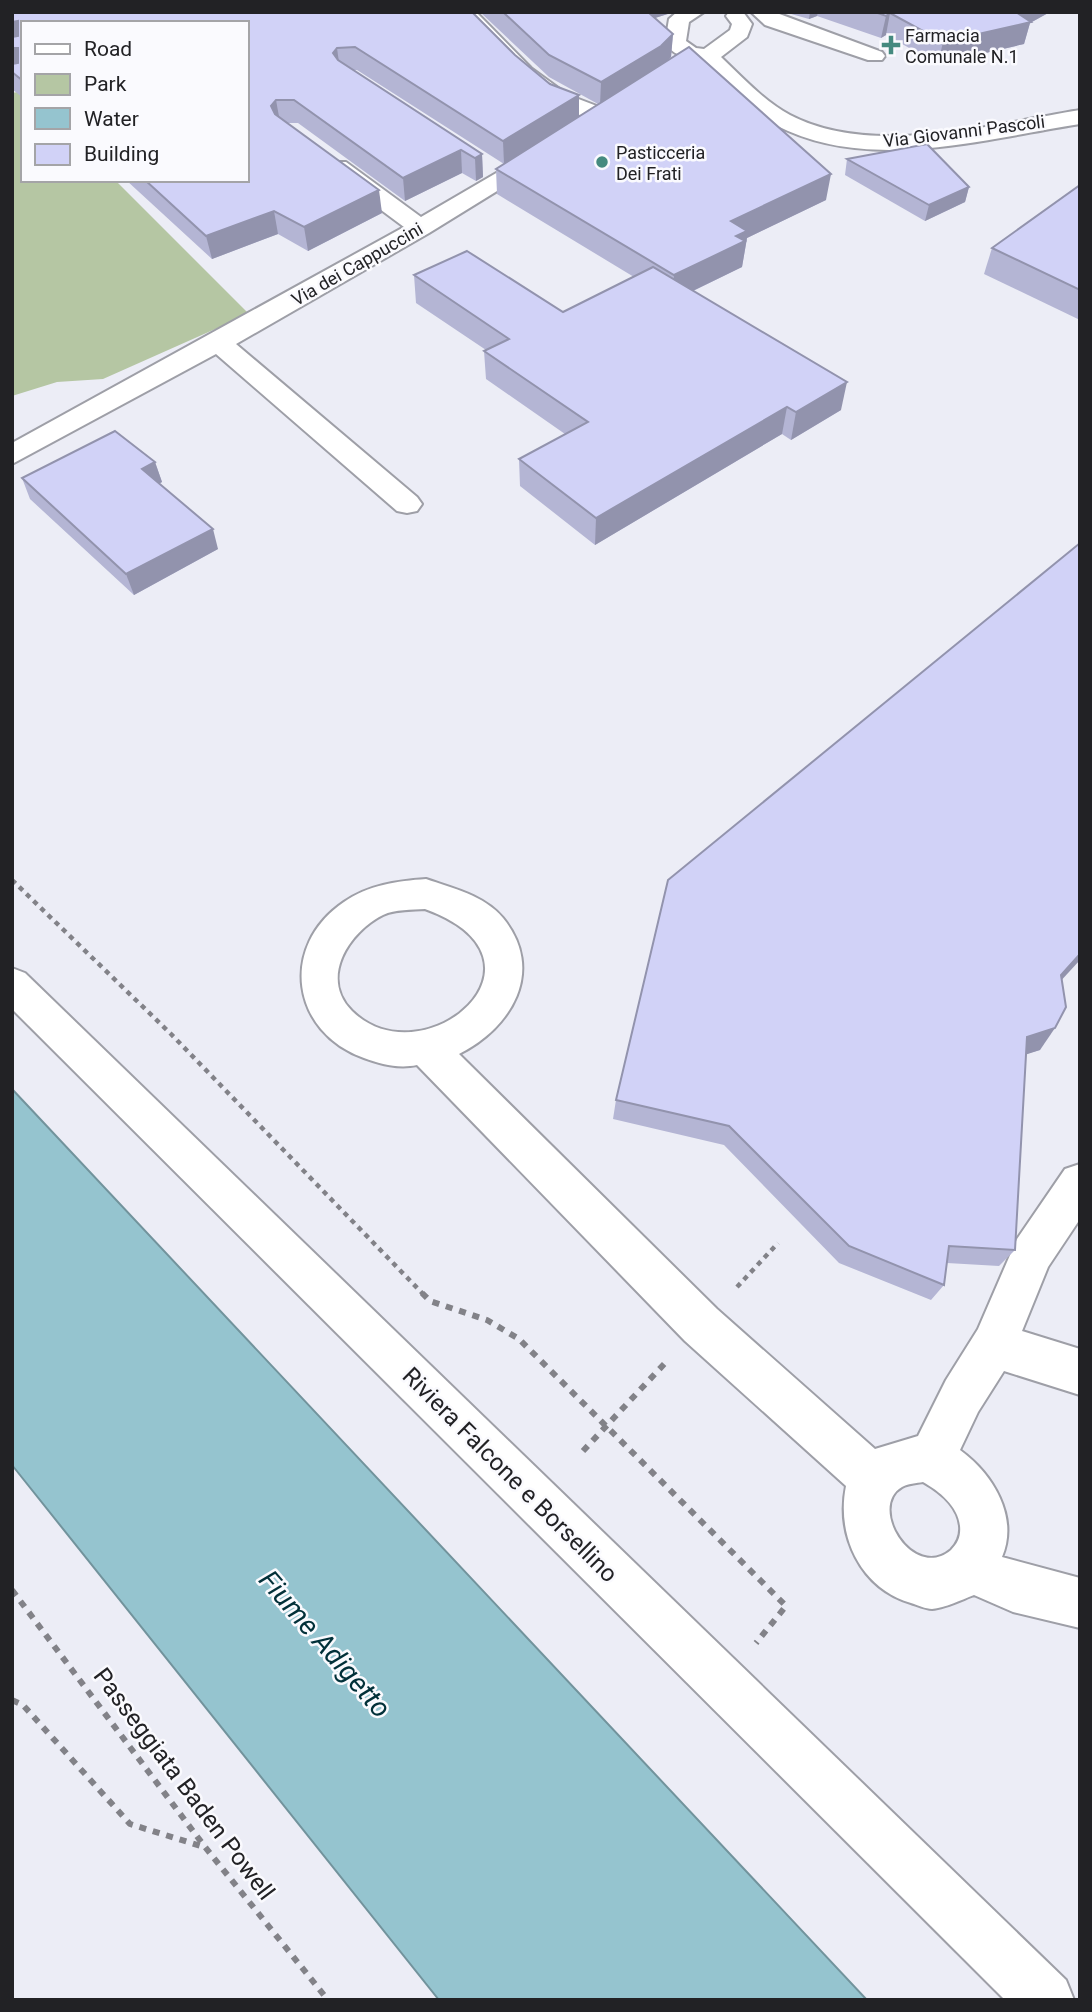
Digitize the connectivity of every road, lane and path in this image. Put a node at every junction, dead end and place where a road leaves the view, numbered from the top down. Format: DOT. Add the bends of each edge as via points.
graph roads {
  1 [pos="465,12"];
  2 [pos="694,12"];
  3 [pos="712,12"];
  4 [pos="761,12"];
  5 [pos="743,14"];
  6 [pos="875,56"];
  7 [pos="691,60"];
  8 [pos="624,103"];
  9 [pos="602,116"];
  10 [pos="1080,117"];
  11 [pos="580,130"];
  12 [pos="558,143"];
  13 [pos="321,154"];
  14 [pos="482,162"];
  15 [pos="504,177"];
  16 [pos="421,228"];
  17 [pos="218,342"];
  18 [pos="12,455"];
  19 [pos="407,504"];
  20 [pos="12,880"];
  21 [pos="12,984"];
  22 [pos="426,1048"];
  23 [pos="1080,1183"];
  24 [pos="994,1345"];
  25 [pos="1080,1372"];
  26 [pos="931,1460"];
  27 [pos="874,1479"];
  28 [pos="970,1568"];
  29 [pos="12,1590"];
  30 [pos="1080,1603"];
  31 [pos="723,1684"];
  32 [pos="12,1700"];
  33 [pos="205,1847"];
  34 [pos="1028,1982"];
  35 [pos="328,2000"];
  36 [pos="1074,2000"];
  1 -- 9 [label="street" via="551,93"];
  2 -- 7 [label="street" via="679,19 676,43"];
  3 -- 5 [label="street"];
  4 -- 6 [label="street" via="772,21"];
  5 -- 7 [label="street" via="740,33"];
  7 -- 10 [label="street, Via Giovanni Pascoli" via="783,120 854,142 897,143"];
  8 -- 9 [label="street"];
  9 -- 11 [label="street"];
  12 -- 15 [label="street, Via dei Cappuccini"];
  13 -- 16 [label="street"];
  14 -- 15 [label="street"];
  15 -- 16 [label="street, Via dei Cappuccini"];
  16 -- 17 [label="street, Via dei Cappuccini"];
  17 -- 18 [label="street, Via dei Cappuccini"];
  17 -- 19 [label="street"];
  20 -- 31 [label="path" via="171,1034 430,1301 487,1320 519,1339 786,1606"];
  21 -- 31 [label="street, Riviera Falcone e Borsellino"];
  22 -- 22 [label="street" via="455,1039 496,1001 503,953 493,931 476,913 453,900 426,894 398,895 347,918 330,937 320,961 319,985 327,1009 343,1029 368,1043 396,1050"];
  22 -- 27 [label="street" via="701,1325"];
  23 -- 24 [label="street" via="1032,1254"];
  24 -- 25 [label="street"];
  24 -- 26 [label="street" via="962,1396"];
  26 -- 27 [label="street" via="904,1459 887,1466"];
  26 -- 28 [label="street" via="960,1476 981,1512 982,1543"];
  27 -- 28 [label="street" via="866,1495 865,1516 880,1555 896,1570 935,1583 954,1579"];
  28 -- 30 [label="street" via="1013,1587"];
  29 -- 33 [label="path, Passeggiata Baden Powell"];
  31 -- 34 [label="street, Riviera Falcone e Borsellino"];
  32 -- 33 [label="path" via="23,1705 130,1824"];
  33 -- 35 [label="path, Passeggiata Baden Powell"];
  34 -- 36 [label="street, Riviera Falcone e Borsellino"];
}
